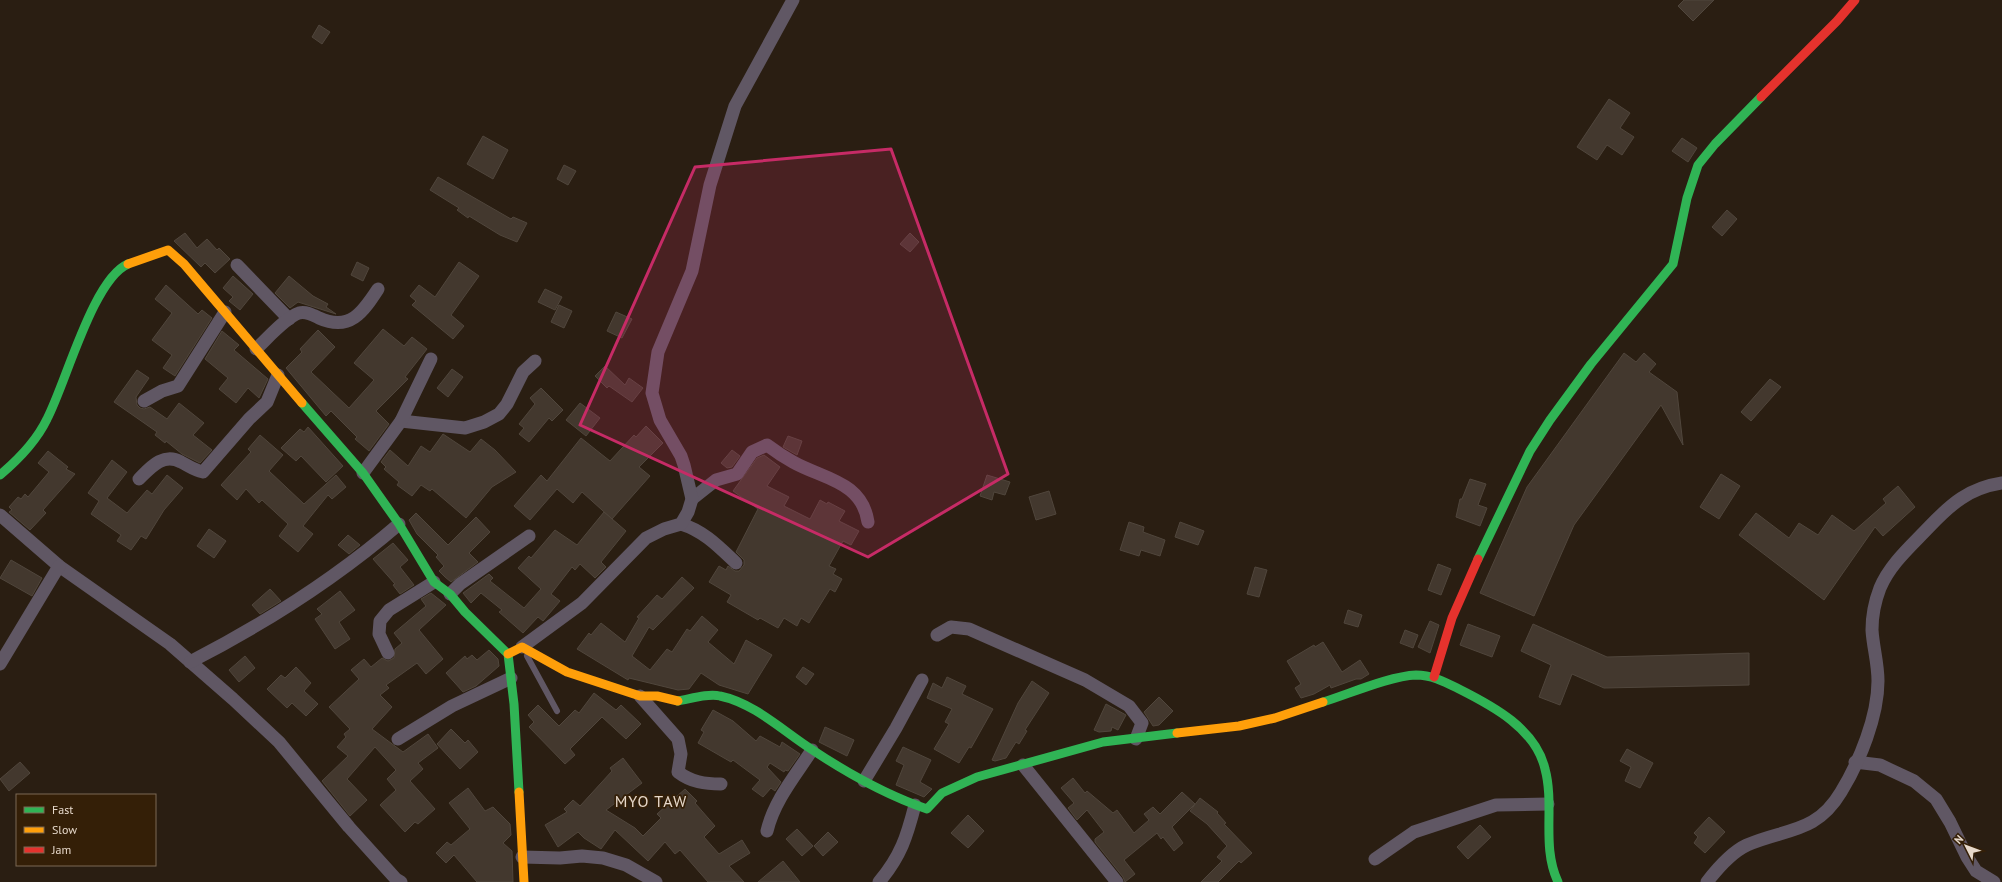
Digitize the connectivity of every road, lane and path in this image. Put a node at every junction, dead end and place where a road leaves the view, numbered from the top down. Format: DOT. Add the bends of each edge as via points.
graph roads {
  1 [pos="793,0"];
  2 [pos="1855,0"];
  3 [pos="237,265"];
  4 [pos="378,289"];
  5 [pos="225,312"];
  6 [pos="289,319"];
  7 [pos="256,349"];
  8 [pos="431,359"];
  9 [pos="535,361"];
  10 [pos="278,375"];
  11 [pos="144,401"];
  12 [pos="401,421"];
  13 [pos="363,473"];
  14 [pos="0,475"];
  15 [pos="139,480"];
  16 [pos="2002,483"];
  17 [pos="692,499"];
  18 [pos="0,515"];
  19 [pos="868,522"];
  20 [pos="399,524"];
  21 [pos="681,524"];
  22 [pos="529,536"];
  23 [pos="736,563"];
  24 [pos="59,566"];
  25 [pos="434,582"];
  26 [pos="450,594"];
  27 [pos="937,635"];
  28 [pos="522,647"];
  29 [pos="388,653"];
  30 [pos="508,654"];
  31 [pos="190,662"];
  32 [pos="0,664"];
  33 [pos="1434,677"];
  34 [pos="511,678"];
  35 [pos="922,680"];
  36 [pos="640,696"];
  37 [pos="557,711"];
  38 [pos="398,739"];
  39 [pos="1136,739"];
  40 [pos="812,750"];
  41 [pos="1855,762"];
  42 [pos="1024,765"];
  43 [pos="864,781"];
  44 [pos="721,784"];
  45 [pos="1548,804"];
  46 [pos="915,805"];
  47 [pos="767,831"];
  48 [pos="522,856"];
  49 [pos="1375,859"];
  50 [pos="401,882"];
  51 [pos="524,882"];
  52 [pos="656,882"];
  53 [pos="880,882"];
  54 [pos="1117,882"];
  55 [pos="1558,882"];
  56 [pos="1708,882"];
  57 [pos="1994,882"];
  1 -- 17 [label="street" via="735,106 710,185 692,271 658,352 652,393 660,420 681,456"];
  2 -- 33 [label="street" via="1720,138 1699,164 1687,197 1677,255 1673,264 1591,364 1530,451 1452,618"];
  3 -- 6 [label="street"];
  4 -- 6 [label="street" via="364,310 348,322 327,321 306,312"];
  5 -- 7 [label="street"];
  5 -- 11 [label="street" via="178,386"];
  5 -- 14 [label="street" via="184,264 168,250 120,268 104,285 82,331 55,404 38,436 18,461"];
  6 -- 7 [label="street"];
  7 -- 10 [label="street"];
  8 -- 12 [label="street"];
  9 -- 12 [label="street" via="523,372 499,414 484,422 465,428"];
  10 -- 13 [label="street"];
  10 -- 15 [label="street" via="267,402 249,418 203,472 167,458 155,464"];
  12 -- 13 [label="street"];
  13 -- 20 [label="street"];
  16 -- 41 [label="street" via="1967,493 1943,512 1888,573 1874,610 1872,630 1878,681 1876,703 1870,729"];
  17 -- 19 [label="street" via="716,480 737,474 752,452 767,445 793,463 827,476 852,490 866,511"];
  17 -- 21 [label="street"];
  18 -- 24 [label="street"];
  20 -- 25 [label="street"];
  20 -- 31 [label="street" via="329,580 236,638"];
  21 -- 23 [label="street" via="693,527 707,536"];
  21 -- 28 [label="street" via="646,538 582,602"];
  22 -- 26 [label="street" via="486,564"];
  24 -- 31 [label="street" via="170,644"];
  24 -- 32 [label="street"];
  25 -- 26 [label="street"];
  25 -- 29 [label="street" via="389,610 380,621 379,634"];
  26 -- 30 [label="street"];
  27 -- 39 [label="street" via="951,627 969,629 1085,680 1129,706 1142,723"];
  28 -- 30 [label="street"];
  28 -- 36 [label="street" via="567,672"];
  28 -- 37 [label="lane"];
  30 -- 34 [label="street"];
  31 -- 50 [label="street" via="279,742 349,827"];
  33 -- 39 [label="street" via="1416,675 1391,680 1274,718 1239,726"];
  33 -- 45 [label="street" via="1493,706 1517,725 1537,749 1545,767 1549,787"];
  34 -- 38 [label="street" via="452,706"];
  34 -- 48 [label="street"];
  35 -- 43 [label="street"];
  36 -- 40 [label="street" via="657,696 677,701 718,695 732,699 746,705"];
  36 -- 44 [label="street" via="678,739 682,754 678,772 684,777 703,783"];
  39 -- 42 [label="street" via="1103,742"];
  40 -- 43 [label="street"];
  40 -- 47 [label="street" via="779,799"];
  41 -- 56 [label="street" via="1842,792 1818,819 1805,826 1746,845 1731,856"];
  41 -- 57 [label="street" via="1880,765 1914,781 1936,799 1976,871"];
  42 -- 46 [label="street" via="977,777 958,785 942,793 927,809"];
  42 -- 54 [label="street" via="1073,830"];
  43 -- 46 [label="street"];
  45 -- 49 [label="street" via="1496,805 1414,832"];
  45 -- 55 [label="street" via="1548,841 1552,869"];
  46 -- 53 [label="street" via="907,837 894,865"];
  48 -- 51 [label="street"];
  48 -- 52 [label="street" via="603,858 626,865"];
}
